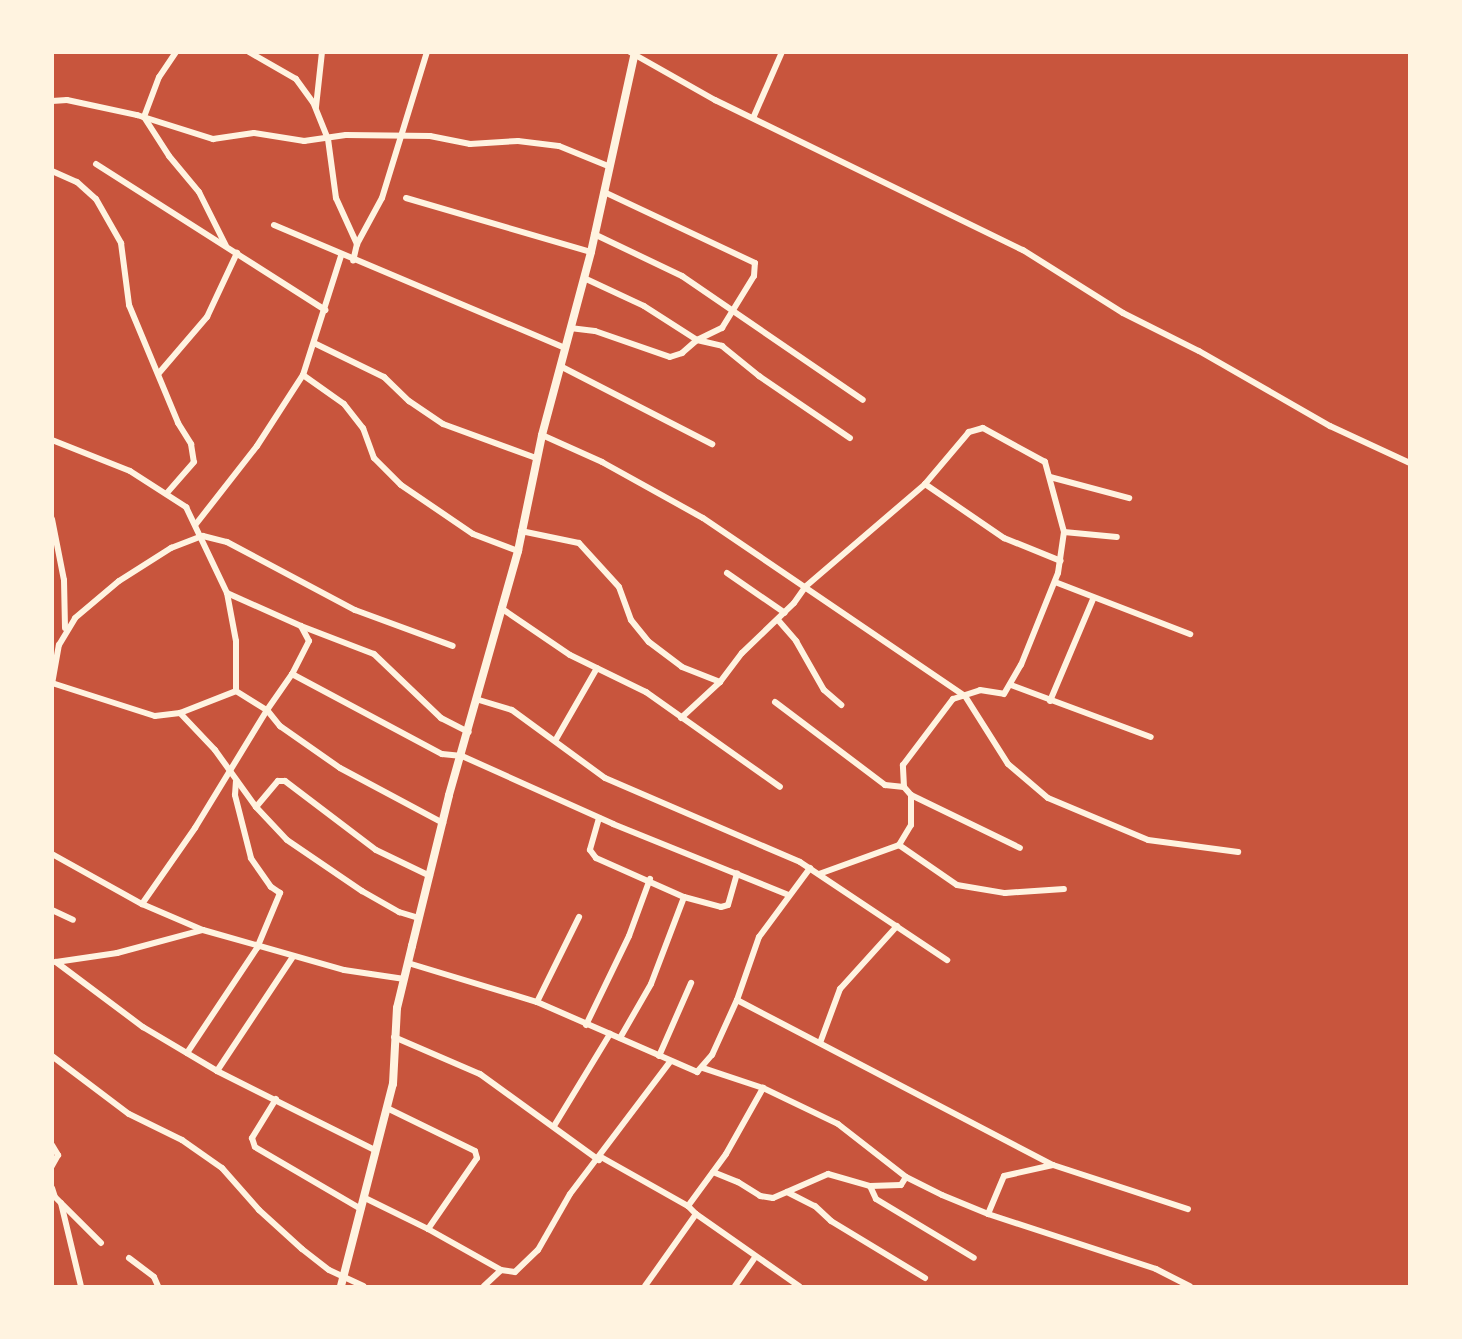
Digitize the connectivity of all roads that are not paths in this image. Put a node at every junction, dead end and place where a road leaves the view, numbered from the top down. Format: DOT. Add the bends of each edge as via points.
graph roads {
  1 [pos="176,52"];
  2 [pos="249,52"];
  3 [pos="322,52"];
  4 [pos="427,52"];
  5 [pos="782,52"];
  6 [pos="633,53"];
  7 [pos="52,101"];
  8 [pos="316,110"];
  9 [pos="754,116"];
  10 [pos="144,117"];
  11 [pos="402,137"];
  12 [pos="328,139"];
  13 [pos="96,164"];
  14 [pos="608,166"];
  15 [pos="52,171"];
  16 [pos="604,192"];
  17 [pos="406,198"];
  18 [pos="274,225"];
  19 [pos="594,234"];
  20 [pos="357,244"];
  21 [pos="226,246"];
  22 [pos="591,252"];
  23 [pos="237,254"];
  24 [pos="341,256"];
  25 [pos="353,261"];
  26 [pos="584,278"];
  27 [pos="325,310"];
  28 [pos="732,312"];
  29 [pos="570,328"];
  30 [pos="697,340"];
  31 [pos="316,344"];
  32 [pos="566,348"];
  33 [pos="562,367"];
  34 [pos="159,373"];
  35 [pos="303,375"];
  36 [pos="863,400"];
  37 [pos="542,435"];
  38 [pos="850,438"];
  39 [pos="52,440"];
  40 [pos="712,444"];
  41 [pos="536,458"];
  42 [pos="1410,463"];
  43 [pos="1050,477"];
  44 [pos="925,484"];
  45 [pos="167,494"];
  46 [pos="1129,498"];
  47 [pos="52,519"];
  48 [pos="196,525"];
  49 [pos="521,531"];
  50 [pos="1064,532"];
  51 [pos="203,536"];
  52 [pos="1117,537"];
  53 [pos="518,551"];
  54 [pos="52,560"];
  55 [pos="1061,561"];
  56 [pos="60,563"];
  57 [pos="727,573"];
  58 [pos="1055,582"];
  59 [pos="805,587"];
  60 [pos="227,593"];
  61 [pos="1094,599"];
  62 [pos="501,608"];
  63 [pos="785,613"];
  64 [pos="778,620"];
  65 [pos="301,626"];
  66 [pos="65,629"];
  67 [pos="1190,634"];
  68 [pos="56,644"];
  69 [pos="453,646"];
  70 [pos="597,668"];
  71 [pos="292,674"];
  72 [pos="720,682"];
  73 [pos="53,683"];
  74 [pos="1011,685"];
  75 [pos="236,691"];
  76 [pos="965,696"];
  77 [pos="478,700"];
  78 [pos="1050,701"];
  79 [pos="775,702"];
  80 [pos="841,705"];
  81 [pos="267,710"];
  82 [pos="180,713"];
  83 [pos="681,718"];
  84 [pos="469,732"];
  85 [pos="1151,737"];
  86 [pos="555,741"];
  87 [pos="462,756"];
  88 [pos="228,770"];
  89 [pos="236,782"];
  90 [pos="780,787"];
  91 [pos="904,787"];
  92 [pos="911,795"];
  93 [pos="256,807"];
  94 [pos="599,818"];
  95 [pos="443,823"];
  96 [pos="899,844"];
  97 [pos="1020,848"];
  98 [pos="1238,852"];
  99 [pos="52,854"];
  100 [pos="810,868"];
  101 [pos="737,873"];
  102 [pos="819,874"];
  103 [pos="430,876"];
  104 [pos="650,879"];
  105 [pos="1064,889"];
  106 [pos="789,895"];
  107 [pos="684,897"];
  108 [pos="142,904"];
  109 [pos="52,910"];
  110 [pos="579,917"];
  111 [pos="419,918"];
  112 [pos="73,920"];
  113 [pos="897,926"];
  114 [pos="203,930"];
  115 [pos="258,948"];
  116 [pos="292,958"];
  117 [pos="947,960"];
  118 [pos="54,961"];
  119 [pos="408,963"];
  120 [pos="404,979"];
  121 [pos="691,983"];
  122 [pos="737,1000"];
  123 [pos="537,1002"];
  124 [pos="586,1025"];
  125 [pos="610,1034"];
  126 [pos="394,1036"];
  127 [pos="620,1038"];
  128 [pos="820,1043"];
  129 [pos="187,1053"];
  130 [pos="52,1056"];
  131 [pos="659,1056"];
  132 [pos="670,1062"];
  133 [pos="703,1068"];
  134 [pos="217,1071"];
  135 [pos="763,1088"];
  136 [pos="276,1099"];
  137 [pos="387,1108"];
  138 [pos="554,1125"];
  139 [pos="52,1144"];
  140 [pos="375,1150"];
  141 [pos="600,1158"];
  142 [pos="1053,1165"];
  143 [pos="52,1166"];
  144 [pos="712,1172"];
  145 [pos="906,1177"];
  146 [pos="870,1186"];
  147 [pos="52,1188"];
  148 [pos="787,1192"];
  149 [pos="365,1197"];
  150 [pos="61,1203"];
  151 [pos="688,1206"];
  152 [pos="361,1209"];
  153 [pos="1188,1209"];
  154 [pos="696,1214"];
  155 [pos="988,1214"];
  156 [pos="428,1229"];
  157 [pos="101,1243"];
  158 [pos="755,1257"];
  159 [pos="129,1258"];
  160 [pos="974,1258"];
  161 [pos="501,1270"];
  162 [pos="342,1277"];
  163 [pos="925,1278"];
  164 [pos="81,1287"];
  165 [pos="158,1287"];
  166 [pos="341,1287"];
  167 [pos="363,1287"];
  168 [pos="484,1287"];
  169 [pos="645,1287"];
  170 [pos="735,1287"];
  171 [pos="800,1287"];
  172 [pos="1191,1287"];
  1 -- 10 [label="street" via="159,77"];
  2 -- 8 [label="street" via="296,79"];
  3 -- 8 [label="street"];
  4 -- 11 [label="street"];
  5 -- 9 [label="street"];
  6 -- 9 [label="street"];
  6 -- 14 [label="street"];
  7 -- 10 [label="street" via="67,100"];
  8 -- 12 [label="street"];
  9 -- 42 [label="street" via="1023,250 1123,313 1330,426"];
  10 -- 12 [label="street" via="213,139 254,133 304,141"];
  10 -- 21 [label="street" via="199,192"];
  11 -- 12 [label="street" via="346,135"];
  11 -- 14 [label="street" via="430,136 470,144 499,140 559,146"];
  11 -- 20 [label="street" via="382,198"];
  12 -- 20 [label="street" via="336,198"];
  13 -- 21 [label="street"];
  14 -- 16 [label="street"];
  15 -- 34 [label="street" via="77,182 96,199 113,224 121,243 129,305"];
  16 -- 19 [label="street"];
  16 -- 28 [label="street" via="755,263 754,276"];
  17 -- 22 [label="street"];
  18 -- 24 [label="street"];
  19 -- 22 [label="street"];
  19 -- 28 [label="street" via="682,276"];
  20 -- 25 [label="street"];
  21 -- 23 [label="street"];
  22 -- 26 [label="street"];
  23 -- 27 [label="street"];
  23 -- 34 [label="street" via="207,316"];
  24 -- 25 [label="street"];
  24 -- 27 [label="street"];
  25 -- 32 [label="street"];
  26 -- 29 [label="street"];
  26 -- 30 [label="street" via="644,306"];
  27 -- 31 [label="street"];
  28 -- 30 [label="street" via="722,328"];
  28 -- 36 [label="street"];
  29 -- 30 [label="street" via="595,331 670,357 682,353"];
  29 -- 32 [label="street"];
  30 -- 38 [label="street" via="722,346"];
  31 -- 35 [label="street"];
  31 -- 41 [label="street" via="384,377 409,401 443,424"];
  32 -- 33 [label="street"];
  33 -- 37 [label="street"];
  33 -- 40 [label="street"];
  34 -- 45 [label="street" via="178,423 191,444 194,462"];
  35 -- 48 [label="street" via="257,446"];
  35 -- 53 [label="street" via="344,404 363,428 374,458 401,485 473,534"];
  37 -- 41 [label="street"];
  37 -- 59 [label="street" via="602,462 703,518"];
  39 -- 45 [label="street" via="130,471"];
  41 -- 49 [label="street"];
  43 -- 44 [label="street" via="1045,462 983,428 969,432"];
  43 -- 46 [label="street"];
  43 -- 50 [label="street"];
  44 -- 55 [label="street" via="1004,538"];
  44 -- 59 [label="street"];
  45 -- 48 [label="street" via="186,507"];
  47 -- 56 [label="street"];
  48 -- 51 [label="street"];
  49 -- 53 [label="street"];
  49 -- 72 [label="street" via="579,543 619,587 631,620 649,642 682,667"];
  50 -- 52 [label="street"];
  50 -- 55 [label="street"];
  51 -- 60 [label="street"];
  51 -- 66 [label="street" via="171,548 119,581"];
  51 -- 69 [label="street" via="227,542 355,610"];
  53 -- 62 [label="street"];
  54 -- 56 [label="street"];
  55 -- 58 [label="street"];
  56 -- 66 [label="street"];
  57 -- 63 [label="street"];
  58 -- 61 [label="street"];
  58 -- 74 [label="street"];
  59 -- 63 [label="street"];
  59 -- 76 [label="street"];
  60 -- 65 [label="street"];
  60 -- 75 [label="street" via="236,641"];
  61 -- 67 [label="street"];
  61 -- 78 [label="street"];
  62 -- 70 [label="street"];
  62 -- 77 [label="street"];
  63 -- 64 [label="street"];
  64 -- 72 [label="street" via="742,653"];
  64 -- 80 [label="street" via="796,641 824,690"];
  65 -- 71 [label="street" via="309,641"];
  65 -- 84 [label="street" via="374,654 441,718"];
  66 -- 68 [label="street"];
  68 -- 73 [label="street"];
  70 -- 83 [label="street" via="646,692"];
  70 -- 86 [label="street"];
  71 -- 81 [label="street"];
  71 -- 87 [label="street" via="442,754"];
  72 -- 83 [label="street"];
  73 -- 82 [label="street" via="155,716"];
  74 -- 76 [label="street" via="1004,694 980,690"];
  74 -- 78 [label="street"];
  75 -- 81 [label="street"];
  75 -- 82 [label="street" via="214,696"];
  76 -- 91 [label="street" via="953,699 903,765"];
  76 -- 98 [label="street" via="1008,764 1048,798 1148,840"];
  77 -- 84 [label="street"];
  77 -- 86 [label="street" via="512,710"];
  78 -- 85 [label="street"];
  79 -- 91 [label="street" via="885,785"];
  81 -- 88 [label="street"];
  81 -- 95 [label="street" via="280,726 340,768"];
  82 -- 88 [label="street" via="208,741"];
  83 -- 90 [label="street"];
  84 -- 87 [label="street"];
  86 -- 100 [label="street" via="605,778 777,849"];
  87 -- 94 [label="street"];
  87 -- 95 [label="street"];
  88 -- 89 [label="street"];
  88 -- 108 [label="street" via="195,828"];
  89 -- 93 [label="street"];
  89 -- 115 [label="street" via="235,795 251,858 271,887 280,893"];
  91 -- 92 [label="street"];
  92 -- 96 [label="street" via="911,825"];
  92 -- 97 [label="street"];
  93 -- 103 [label="street" via="278,781 285,780 376,850"];
  93 -- 111 [label="street" via="287,840 335,875 399,912"];
  94 -- 101 [label="street"];
  94 -- 104 [label="street" via="590,850 596,858"];
  95 -- 103 [label="street"];
  96 -- 102 [label="street"];
  96 -- 105 [label="street" via="957,885 1005,893"];
  99 -- 108 [label="street"];
  100 -- 102 [label="street"];
  100 -- 106 [label="street"];
  101 -- 106 [label="street"];
  101 -- 107 [label="street" via="728,905 722,907"];
  102 -- 113 [label="street"];
  103 -- 111 [label="street"];
  104 -- 107 [label="street"];
  104 -- 124 [label="street" via="629,936"];
  106 -- 122 [label="street" via="759,938"];
  107 -- 127 [label="street" via="651,984"];
  108 -- 114 [label="street"];
  109 -- 112 [label="street"];
  110 -- 123 [label="street"];
  111 -- 119 [label="street"];
  113 -- 117 [label="street"];
  113 -- 128 [label="street" via="840,989"];
  114 -- 115 [label="street"];
  114 -- 118 [label="street" via="117,953"];
  115 -- 116 [label="street"];
  115 -- 129 [label="street"];
  116 -- 120 [label="street"];
  116 -- 134 [label="street"];
  118 -- 129 [label="street" via="143,1027"];
  119 -- 120 [label="street"];
  119 -- 123 [label="street"];
  120 -- 126 [label="street"];
  121 -- 131 [label="street"];
  122 -- 128 [label="street"];
  122 -- 133 [label="street"];
  123 -- 124 [label="street"];
  124 -- 125 [label="street"];
  125 -- 127 [label="street"];
  125 -- 138 [label="street"];
  126 -- 137 [label="street" via="393,1084"];
  126 -- 138 [label="street" via="480,1074"];
  127 -- 131 [label="street"];
  128 -- 142 [label="street"];
  129 -- 134 [label="street"];
  130 -- 162 [label="street" via="129,1114 182,1140 222,1168 259,1210 302,1249"];
  131 -- 132 [label="street"];
  132 -- 133 [label="street" via="697,1072"];
  132 -- 141 [label="street"];
  133 -- 135 [label="street"];
  134 -- 136 [label="street"];
  135 -- 144 [label="street"];
  135 -- 145 [label="street" via="838,1124"];
  136 -- 140 [label="street"];
  136 -- 152 [label="street" via="252,1138 255,1147"];
  137 -- 140 [label="street"];
  137 -- 156 [label="street" via="475,1151 477,1158"];
  138 -- 141 [label="street"];
  139 -- 143 [label="street" via="58,1155"];
  140 -- 149 [label="street"];
  141 -- 151 [label="street"];
  141 -- 161 [label="street" via="570,1194 533,1255 515,1272"];
  142 -- 153 [label="street"];
  142 -- 155 [label="street" via="1004,1176"];
  144 -- 148 [label="street" via="760,1196 773,1198"];
  144 -- 151 [label="street"];
  145 -- 146 [label="street" via="901,1185"];
  145 -- 155 [label="street"];
  146 -- 148 [label="street" via="828,1174"];
  146 -- 160 [label="street" via="876,1199"];
  147 -- 150 [label="street"];
  148 -- 163 [label="street"];
  149 -- 152 [label="street"];
  149 -- 156 [label="street"];
  150 -- 157 [label="street"];
  150 -- 164 [label="street"];
  151 -- 154 [label="street"];
  152 -- 162 [label="street"];
  154 -- 158 [label="street"];
  154 -- 169 [label="street"];
  155 -- 172 [label="street" via="1156,1269"];
  156 -- 161 [label="street"];
  158 -- 170 [label="street"];
  158 -- 171 [label="street"];
  159 -- 165 [label="street" via="154,1277"];
  161 -- 168 [label="street"];
  162 -- 166 [label="street"];
  162 -- 167 [label="street"];
}
